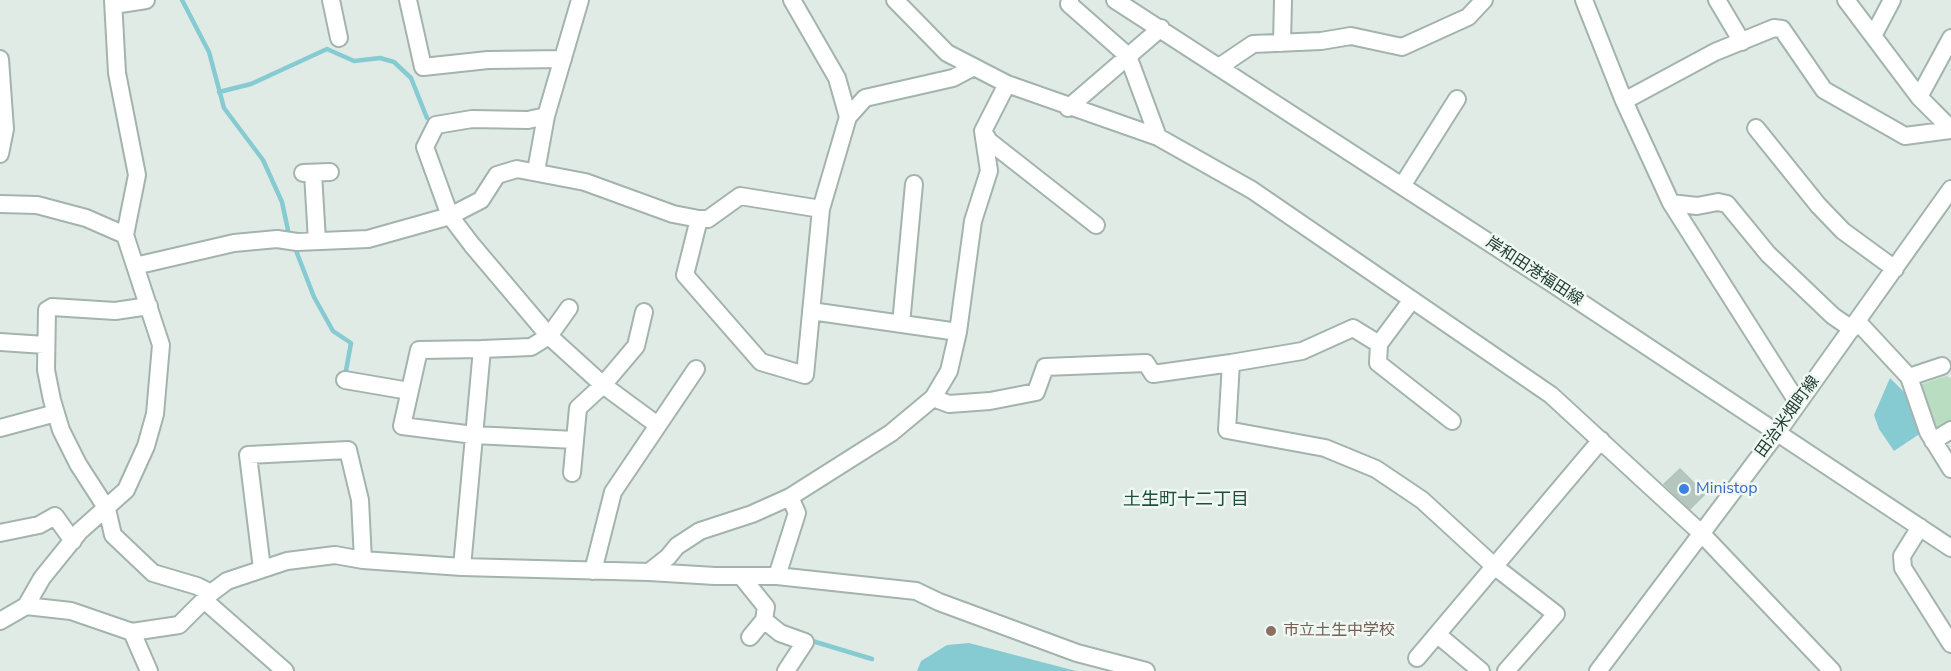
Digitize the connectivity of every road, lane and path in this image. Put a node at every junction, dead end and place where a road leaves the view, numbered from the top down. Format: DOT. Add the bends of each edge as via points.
graph roads {
  1 [pos="146,0"];
  2 [pos="331,0"];
  3 [pos="408,0"];
  4 [pos="580,0"];
  5 [pos="792,0"];
  6 [pos="895,0"];
  7 [pos="1070,0"];
  8 [pos="1115,0"];
  9 [pos="1283,0"];
  10 [pos="1484,0"];
  11 [pos="1584,0"];
  12 [pos="1717,0"];
  13 [pos="1846,0"];
  14 [pos="1892,0"];
  15 [pos="113,3"];
  16 [pos="1161,28"];
  17 [pos="1873,36"];
  18 [pos="339,38"];
  19 [pos="1951,38"];
  20 [pos="1743,42"];
  21 [pos="1282,43"];
  22 [pos="1128,56"];
  23 [pos="0,59"];
  24 [pos="563,59"];
  25 [pos="974,67"];
  26 [pos="1218,67"];
  27 [pos="1007,84"];
  28 [pos="1919,97"];
  29 [pos="1624,101"];
  30 [pos="1448,103"];
  31 [pos="1068,108"];
  32 [pos="546,116"];
  33 [pos="848,117"];
  34 [pos="1756,128"];
  35 [pos="1951,130"];
  36 [pos="983,131"];
  37 [pos="1158,137"];
  38 [pos="0,154"];
  39 [pos="536,171"];
  40 [pos="330,172"];
  41 [pos="914,184"];
  42 [pos="1402,186"];
  43 [pos="1951,189"];
  44 [pos="0,200"];
  45 [pos="1671,203"];
  46 [pos="821,209"];
  47 [pos="450,216"];
  48 [pos="699,219"];
  49 [pos="1096,225"];
  50 [pos="126,235"];
  51 [pos="317,241"];
  52 [pos="135,266"];
  53 [pos="1895,269"];
  54 [pos="1411,301"];
  55 [pos="149,306"];
  56 [pos="569,308"];
  57 [pos="811,311"];
  58 [pos="644,312"];
  59 [pos="901,324"];
  60 [pos="1855,325"];
  61 [pos="958,332"];
  62 [pos="549,336"];
  63 [pos="0,342"];
  64 [pos="1379,344"];
  65 [pos="45,345"];
  66 [pos="482,349"];
  67 [pos="1231,363"];
  68 [pos="1942,366"];
  69 [pos="696,369"];
  70 [pos="1909,377"];
  71 [pos="345,380"];
  72 [pos="603,385"];
  73 [pos="409,391"];
  74 [pos="933,398"];
  75 [pos="1798,403"];
  76 [pos="56,413"];
  77 [pos="1452,421"];
  78 [pos="656,424"];
  79 [pos="0,428"];
  80 [pos="1951,430"];
  81 [pos="1777,433"];
  82 [pos="474,435"];
  83 [pos="575,440"];
  84 [pos="1601,440"];
  85 [pos="1933,441"];
  86 [pos="1951,469"];
  87 [pos="572,473"];
  88 [pos="790,497"];
  89 [pos="107,509"];
  90 [pos="1920,527"];
  91 [pos="0,533"];
  92 [pos="1701,533"];
  93 [pos="73,541"];
  94 [pos="1951,548"];
  95 [pos="363,560"];
  96 [pos="1494,566"];
  97 [pos="462,567"];
  98 [pos="262,569"];
  99 [pos="593,571"];
  100 [pos="649,572"];
  101 [pos="741,576"];
  102 [pos="777,576"];
  103 [pos="208,596"];
  104 [pos="26,606"];
  105 [pos="0,620"];
  106 [pos="764,620"];
  107 [pos="132,632"];
  108 [pos="1438,635"];
  109 [pos="750,637"];
  110 [pos="1951,644"];
  111 [pos="1417,658"];
  112 [pos="149,671"];
  113 [pos="285,671"];
  114 [pos="786,671"];
  115 [pos="1146,671"];
  116 [pos="1481,671"];
  117 [pos="1506,671"];
  118 [pos="1598,671"];
  119 [pos="1832,671"];
  1 -- 15 [label="street"];
  2 -- 18 [label="street"];
  3 -- 24 [label="street" via="423,67 488,60"];
  4 -- 24 [label="street"];
  5 -- 33 [label="street" via="837,78"];
  6 -- 25 [label="street" via="946,53"];
  7 -- 22 [label="street"];
  8 -- 16 [label="street, 岸和田港福田線"];
  9 -- 21 [label="street"];
  10 -- 21 [label="street" via="1468,17 1401,47 1351,36"];
  11 -- 29 [label="street"];
  12 -- 20 [label="street"];
  13 -- 17 [label="street"];
  14 -- 17 [label="street"];
  15 -- 50 [label="street" via="117,73 137,175"];
  16 -- 22 [label="street"];
  16 -- 26 [label="street, 岸和田港福田線"];
  17 -- 28 [label="street"];
  19 -- 28 [label="street"];
  20 -- 29 [label="street" via="1715,52"];
  20 -- 35 [label="street" via="1774,28 1782,29 1824,90 1905,136"];
  21 -- 26 [label="street" via="1253,44"];
  22 -- 31 [label="street"];
  22 -- 37 [label="street"];
  23 -- 38 [label="street" via="4,129"];
  24 -- 32 [label="street"];
  25 -- 27 [label="street"];
  25 -- 33 [label="street" via="953,78 865,98"];
  26 -- 42 [label="street, 岸和田港福田線"];
  27 -- 31 [label="street"];
  27 -- 36 [label="street"];
  28 -- 35 [label="street"];
  29 -- 45 [label="street"];
  30 -- 42 [label="street"];
  31 -- 37 [label="street"];
  32 -- 39 [label="street"];
  32 -- 47 [label="street" via="528,120 472,119 436,125 425,147"];
  33 -- 46 [label="street"];
  34 -- 53 [label="street" via="1843,231"];
  36 -- 49 [label="street" via="989,141"];
  36 -- 61 [label="street" via="989,171 973,221"];
  37 -- 54 [label="street" via="1252,190"];
  39 -- 47 [label="street" via="517,169 497,175 481,200"];
  39 -- 48 [label="street" via="585,182 673,214"];
  40 -- 51 [label="street" via="307,173"];
  41 -- 59 [label="street"];
  42 -- 81 [label="street, 岸和田港福田線"];
  43 -- 53 [label="street, 田治米畑町線"];
  44 -- 50 [label="street" via="86,218"];
  45 -- 60 [label="street" via="1727,204 1768,254 1833,316"];
  45 -- 75 [label="street"];
  46 -- 48 [label="street" via="740,196 708,219"];
  46 -- 57 [label="street"];
  47 -- 51 [label="street" via="368,239"];
  47 -- 62 [label="street"];
  48 -- 57 [label="street" via="685,275 761,362 805,375"];
  50 -- 52 [label="street"];
  51 -- 52 [label="street" via="234,243"];
  52 -- 55 [label="street"];
  53 -- 60 [label="street, 田治米畑町線"];
  54 -- 64 [label="street"];
  54 -- 84 [label="street" via="1551,395"];
  55 -- 65 [label="street" via="115,311 52,307 47,310"];
  55 -- 89 [label="street" via="161,345 155,414 126,490"];
  56 -- 62 [label="street"];
  57 -- 59 [label="street"];
  58 -- 72 [label="street" via="636,346"];
  59 -- 61 [label="street"];
  60 -- 70 [label="street"];
  60 -- 75 [label="street, 田治米畑町線"];
  61 -- 74 [label="street" via="949,371"];
  62 -- 66 [label="street" via="531,347"];
  62 -- 72 [label="street"];
  63 -- 65 [label="street"];
  64 -- 67 [label="street" via="1353,328 1302,351"];
  64 -- 77 [label="street" via="1378,363"];
  65 -- 76 [label="street" via="46,370"];
  66 -- 73 [label="street" via="418,350"];
  66 -- 82 [label="street"];
  67 -- 74 [label="street" via="1153,374 1146,363 1045,368 1036,392 949,404"];
  67 -- 96 [label="street" via="1227,430 1325,448 1376,469 1422,500"];
  68 -- 70 [label="street"];
  69 -- 78 [label="street"];
  70 -- 85 [label="street"];
  71 -- 73 [label="street"];
  72 -- 78 [label="street"];
  72 -- 83 [label="street" via="578,408"];
  73 -- 82 [label="street" via="402,426"];
  74 -- 88 [label="street" via="891,433"];
  75 -- 81 [label="street, 田治米畑町線"];
  76 -- 79 [label="street"];
  76 -- 89 [label="street" via="78,464"];
  78 -- 99 [label="street" via="613,492"];
  80 -- 85 [label="street"];
  81 -- 90 [label="street, 岸和田港福田線"];
  81 -- 92 [label="street, 田治米畑町線"];
  82 -- 83 [label="street"];
  82 -- 97 [label="street"];
  83 -- 87 [label="street"];
  84 -- 92 [label="street"];
  84 -- 96 [label="street"];
  85 -- 86 [label="street"];
  88 -- 100 [label="street" via="700,531"];
  88 -- 102 [label="street" via="797,513"];
  89 -- 93 [label="street"];
  89 -- 103 [label="street" via="113,535 153,573 197,586"];
  90 -- 94 [label="street, 岸和田港福田線"];
  90 -- 110 [label="street" via="1902,556 1903,567"];
  91 -- 93 [label="street" via="39,525 55,516"];
  92 -- 118 [label="street, 田治米畑町線"];
  92 -- 119 [label="street"];
  93 -- 104 [label="street" via="42,578"];
  95 -- 97 [label="street"];
  95 -- 98 [label="street" via="335,555 287,561"];
  95 -- 98 [label="street" via="360,500 348,450 248,455"];
  96 -- 108 [label="street"];
  96 -- 117 [label="street" via="1556,614"];
  97 -- 99 [label="street"];
  98 -- 103 [label="street" via="227,581"];
  99 -- 100 [label="street"];
  100 -- 101 [label="street"];
  101 -- 102 [label="street"];
  101 -- 106 [label="street" via="766,607"];
  102 -- 115 [label="street" via="916,591 1077,653"];
  103 -- 107 [label="street" via="178,626"];
  103 -- 113 [label="street"];
  104 -- 105 [label="street"];
  104 -- 107 [label="street" via="71,611"];
  106 -- 109 [label="street"];
  106 -- 114 [label="street" via="780,633 805,642"];
  107 -- 112 [label="street"];
  108 -- 111 [label="street"];
  108 -- 116 [label="street"];
}
